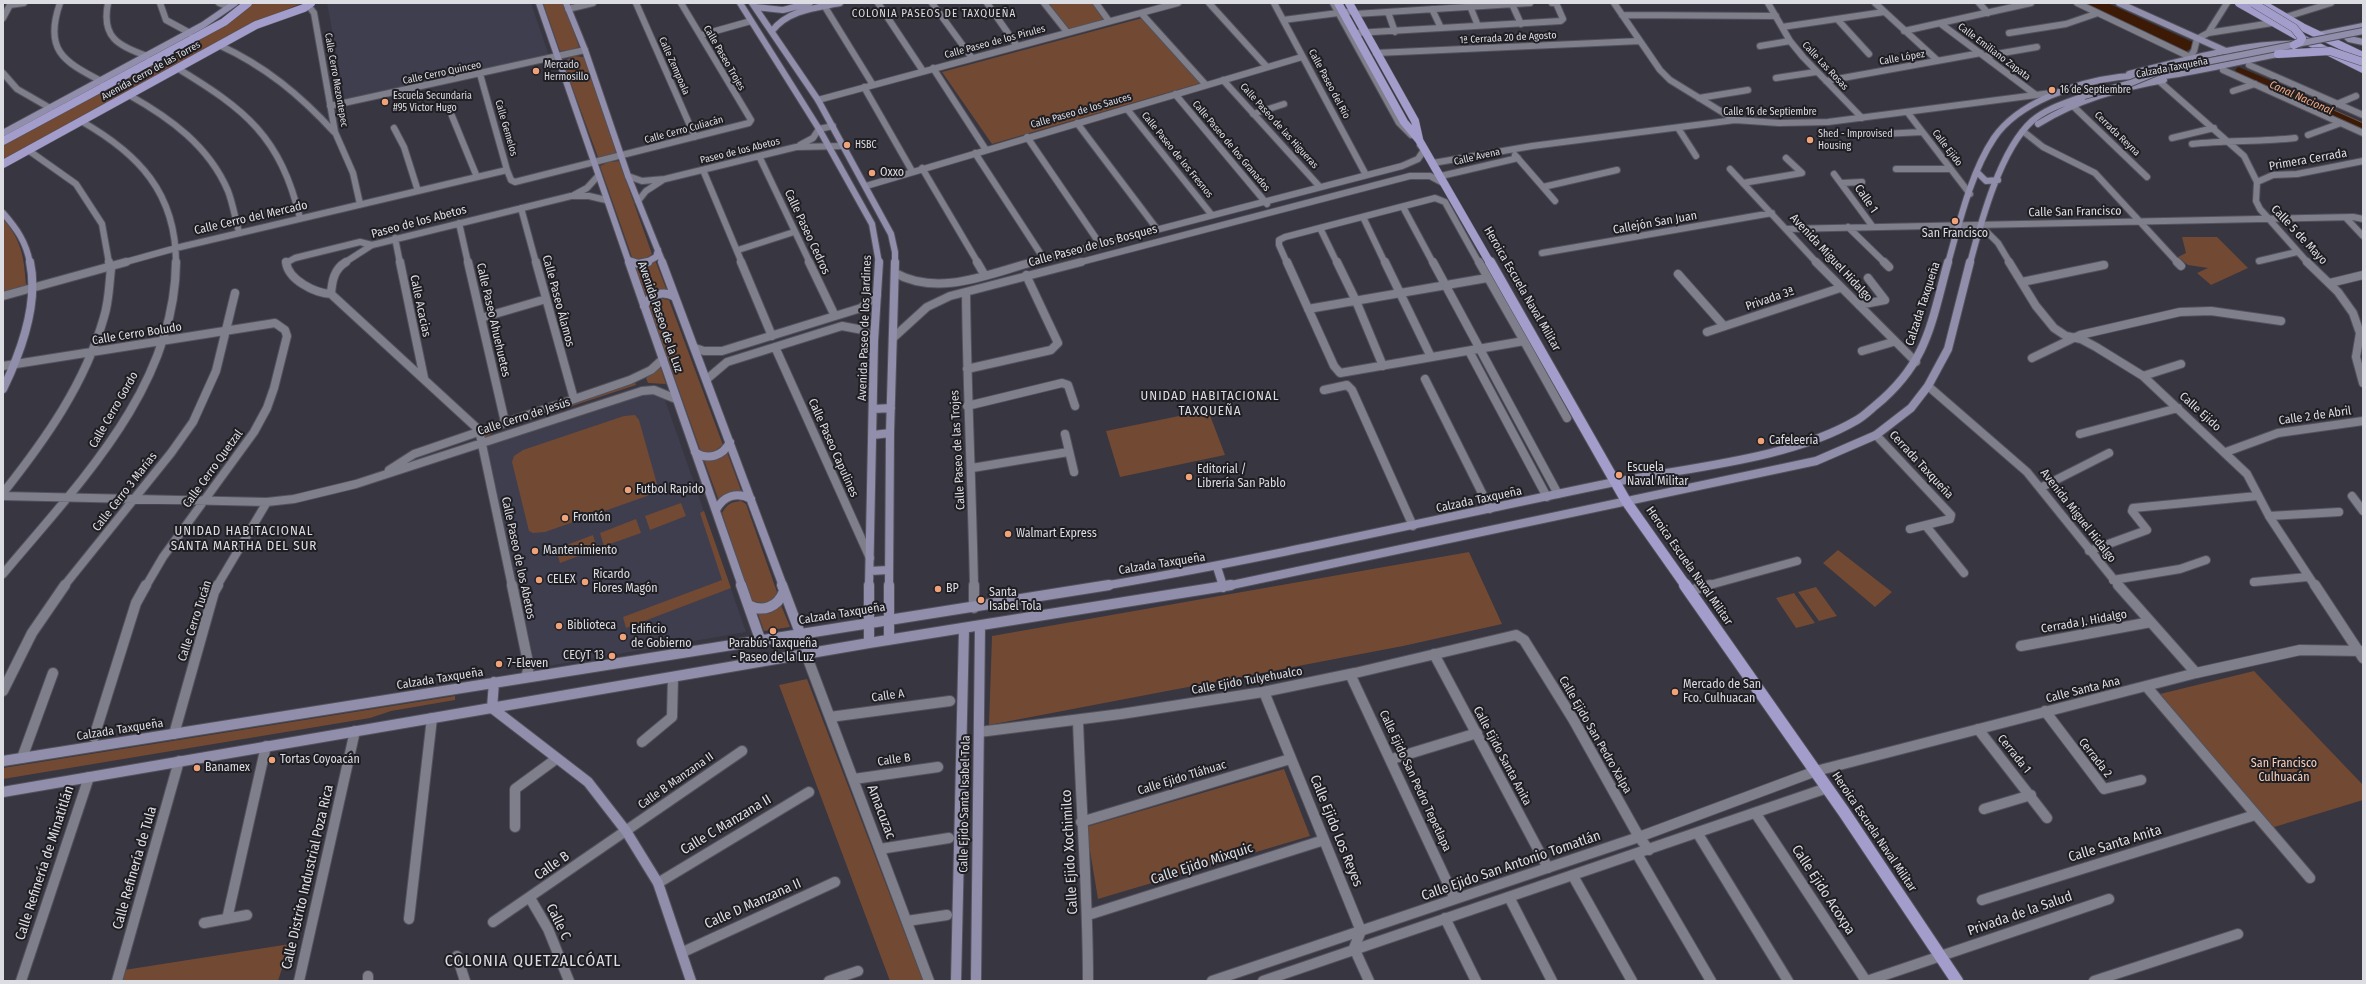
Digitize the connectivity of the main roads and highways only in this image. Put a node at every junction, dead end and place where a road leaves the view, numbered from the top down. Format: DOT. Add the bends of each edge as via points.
graph roads {
  1 [pos="235,3"];
  2 [pos="248,3"];
  3 [pos="539,3"];
  4 [pos="740,3"];
  5 [pos="810,3"];
  6 [pos="840,3"];
  7 [pos="1338,3"];
  8 [pos="1349,3"];
  9 [pos="2119,3"];
  10 [pos="2239,3"];
  11 [pos="2253,3"];
  12 [pos="2261,3"];
  13 [pos="310,4"];
  14 [pos="754,5"];
  15 [pos="567,6"];
  16 [pos="783,10"];
  17 [pos="790,16"];
  18 [pos="2363,26"];
  19 [pos="2344,30"];
  20 [pos="772,31"];
  21 [pos="2363,31"];
  22 [pos="2319,35"];
  23 [pos="2363,37"];
  24 [pos="2303,39"];
  25 [pos="2363,42"];
  26 [pos="2278,43"];
  27 [pos="2294,45"];
  28 [pos="2343,46"];
  29 [pos="2324,50"];
  30 [pos="2229,52"];
  31 [pos="2278,54"];
  32 [pos="2294,55"];
  33 [pos="789,56"];
  34 [pos="2363,56"];
  35 [pos="776,60"];
  36 [pos="2363,62"];
  37 [pos="798,69"];
  38 [pos="2363,69"];
  39 [pos="784,73"];
  40 [pos="2120,77"];
  41 [pos="2161,78"];
  42 [pos="2027,129"];
  43 [pos="3,133"];
  44 [pos="1419,140"];
  45 [pos="3,141"];
  46 [pos="3,164"];
  47 [pos="1978,173"];
  48 [pos="1998,180"];
  49 [pos="1973,187"];
  50 [pos="1994,193"];
  51 [pos="3,212"];
  52 [pos="658,250"];
  53 [pos="628,259"];
  54 [pos="675,297"];
  55 [pos="644,306"];
  56 [pos="3,389"];
  57 [pos="891,408"];
  58 [pos="874,409"];
  59 [pos="890,433"];
  60 [pos="873,435"];
  61 [pos="730,442"];
  62 [pos="695,452"];
  63 [pos="1616,482"];
  64 [pos="751,499"];
  65 [pos="1626,501"];
  66 [pos="716,510"];
  67 [pos="1217,567"];
  68 [pos="888,570"];
  69 [pos="870,571"];
  70 [pos="1223,587"];
  71 [pos="784,591"];
  72 [pos="748,605"];
  73 [pos="889,619"];
  74 [pos="869,622"];
  75 [pos="980,626"];
  76 [pos="964,629"];
  77 [pos="800,633"];
  78 [pos="760,639"];
  79 [pos="890,640"];
  80 [pos="869,643"];
  81 [pos="494,682"];
  82 [pos="492,708"];
  83 [pos="3,761"];
  84 [pos="3,792"];
  85 [pos="691,981"];
  86 [pos="956,981"];
  87 [pos="976,981"];
  88 [pos="1957,981"];
  1 -- 43 [label="main road, Avenida Cerro de las Torres" via="190,33"];
  2 -- 45 [label="main road, Avenida Cerro de las Torres" via="224,22"];
  3 -- 53 [label="main road, Avenida Paseo de la Luz"];
  4 -- 35 [label="main road, Avenida Paseo de los Jardines"];
  5 -- 16 [label="main road"];
  6 -- 17 [label="main road"];
  7 -- 44 [label="main road, Heroica Escuela Naval Militar" via="1341,13 1404,122"];
  8 -- 44 [label="main road, Heroica Escuela Naval Militar" via="1415,121"];
  9 -- 30 [label="main road"];
  10 -- 24 [label="main road"];
  11 -- 27 [label="main road, bridge" via="2298,30 2302,38"];
  12 -- 22 [label="main road"];
  13 -- 46 [label="main road, Avenida Cerro de las Torres" via="256,25"];
  14 -- 16 [label="main road"];
  14 -- 20 [label="main road"];
  15 -- 52 [label="main road, Avenida Paseo de la Luz" via="585,50 628,176"];
  16 -- 17 [label="main road" via="782,16"];
  17 -- 20 [label="main road" via="780,20"];
  18 -- 19 [label="main road"];
  19 -- 22 [label="main road"];
  19 -- 25 [label="main road" via="2343,34 2347,37"];
  20 -- 33 [label="main road"];
  21 -- 27 [label="main road, Calzada Taxqueña, bridge"];
  22 -- 28 [label="main road"];
  23 -- 31 [label="main road, Calzada Taxqueña, bridge"];
  24 -- 26 [label="main road, Calzada Taxqueña" via="2306,44"];
  24 -- 29 [label="main road"];
  25 -- 28 [label="main road"];
  26 -- 30 [label="main road, Calzada Taxqueña"];
  26 -- 32 [label="main road" via="2292,48"];
  27 -- 42 [label="main road, Calzada Taxqueña, bridge" via="2160,71 2046,111 2031,122"];
  28 -- 34 [label="main road"];
  29 -- 32 [label="main road, Calzada Taxqueña"];
  29 -- 38 [label="main road"];
  30 -- 40 [label="main road, Calzada Taxqueña" via="2189,58"];
  31 -- 36 [label="main road, bridge" via="2324,49 2347,54"];
  31 -- 41 [label="main road, Calzada Taxqueña"];
  32 -- 41 [label="main road, Calzada Taxqueña" via="2223,70"];
  33 -- 35 [label="main road"];
  33 -- 37 [label="main road"];
  35 -- 39 [label="main road, Avenida Paseo de los Jardines"];
  37 -- 39 [label="main road"];
  37 -- 57 [label="main road" via="833,126 892,234 895,252"];
  39 -- 58 [label="main road, Avenida Paseo de los Jardines" via="819,129 872,224 877,238 880,254 874,339"];
  40 -- 41 [label="main road, Calzada Taxqueña"];
  40 -- 47 [label="main road, Calzada Taxqueña" via="2095,81 2059,92 2032,104 2012,118 1994,138"];
  41 -- 42 [label="main road, Calzada Taxqueña" via="2072,106"];
  42 -- 48 [label="main road, Calzada Taxqueña" via="2008,152"];
  44 -- 63 [label="main road, Heroica Escuela Naval Militar"];
  47 -- 48 [label="main road" via="1986,181"];
  47 -- 49 [label="main road, Calzada Taxqueña"];
  48 -- 50 [label="main road, Calzada Taxqueña"];
  49 -- 50 [label="main road" via="1984,185"];
  49 -- 63 [label="main road, Calzada Taxqueña" via="1959,225 1926,340 1916,362 1905,378 1858,420 1812,440 1780,450"];
  50 -- 65 [label="main road, Calzada Taxqueña" via="1980,224 1948,349 1928,386 1911,408 1876,435 1816,461"];
  51 -- 56 [label="main road" via="20,232 29,259 31,289 30,310 14,364"];
  52 -- 53 [label="main road" via="656,257 646,263 635,264"];
  52 -- 54 [label="main road, Avenida Paseo de la Luz"];
  53 -- 55 [label="main road, Avenida Paseo de la Luz"];
  54 -- 55 [label="main road" via="665,293 656,294"];
  54 -- 61 [label="main road, Avenida Paseo de la Luz"];
  55 -- 62 [label="main road, Avenida Paseo de la Luz"];
  57 -- 58 [label="main road"];
  57 -- 59 [label="main road"];
  58 -- 60 [label="main road, Avenida Paseo de los Jardines"];
  59 -- 60 [label="main road"];
  59 -- 68 [label="main road"];
  60 -- 69 [label="main road, Avenida Paseo de los Jardines"];
  61 -- 62 [label="main road" via="727,448 716,456 702,456"];
  61 -- 64 [label="main road, Avenida Paseo de la Luz"];
  62 -- 66 [label="main road, Avenida Paseo de la Luz"];
  63 -- 65 [label="main road, Heroica Escuela Naval Militar"];
  63 -- 67 [label="main road, Calzada Taxqueña"];
  64 -- 66 [label="main road" via="744,495 731,496 719,503"];
  64 -- 71 [label="main road, Avenida Paseo de la Luz"];
  65 -- 70 [label="main road, Calzada Taxqueña"];
  65 -- 88 [label="main road, Heroica Escuela Naval Militar" via="1816,771"];
  66 -- 72 [label="main road, Avenida Paseo de la Luz"];
  67 -- 70 [label="main road"];
  67 -- 73 [label="main road, Calzada Taxqueña" via="974,608"];
  68 -- 69 [label="main road"];
  68 -- 73 [label="main road"];
  69 -- 74 [label="main road, Avenida Paseo de los Jardines"];
  70 -- 75 [label="main road, Calzada Taxqueña"];
  71 -- 72 [label="main road" via="778,602 770,608 760,609"];
  71 -- 77 [label="main road, Avenida Paseo de la Luz"];
  72 -- 78 [label="main road, Avenida Paseo de la Luz"];
  73 -- 74 [label="main road, Calzada Taxqueña"];
  73 -- 79 [label="main road"];
  74 -- 77 [label="main road, Calzada Taxqueña"];
  74 -- 80 [label="main road, Avenida Paseo de los Jardines"];
  75 -- 76 [label="main road, Calzada Taxqueña"];
  75 -- 87 [label="main road, Calle Ejido Santa Isabel Tola"];
  76 -- 79 [label="main road, Calzada Taxqueña"];
  76 -- 86 [label="main road, Calle Ejido Santa Isabel Tola"];
  77 -- 78 [label="main road, Calzada Taxqueña"];
  78 -- 81 [label="main road, Calzada Taxqueña"];
  79 -- 80 [label="main road, Calzada Taxqueña"];
  80 -- 82 [label="main road, Calzada Taxqueña"];
  81 -- 82 [label="main road"];
  81 -- 83 [label="main road, Calzada Taxqueña"];
  82 -- 84 [label="main road, Calzada Taxqueña"];
  82 -- 85 [label="main road" via="588,782 626,831 658,883"];
}
